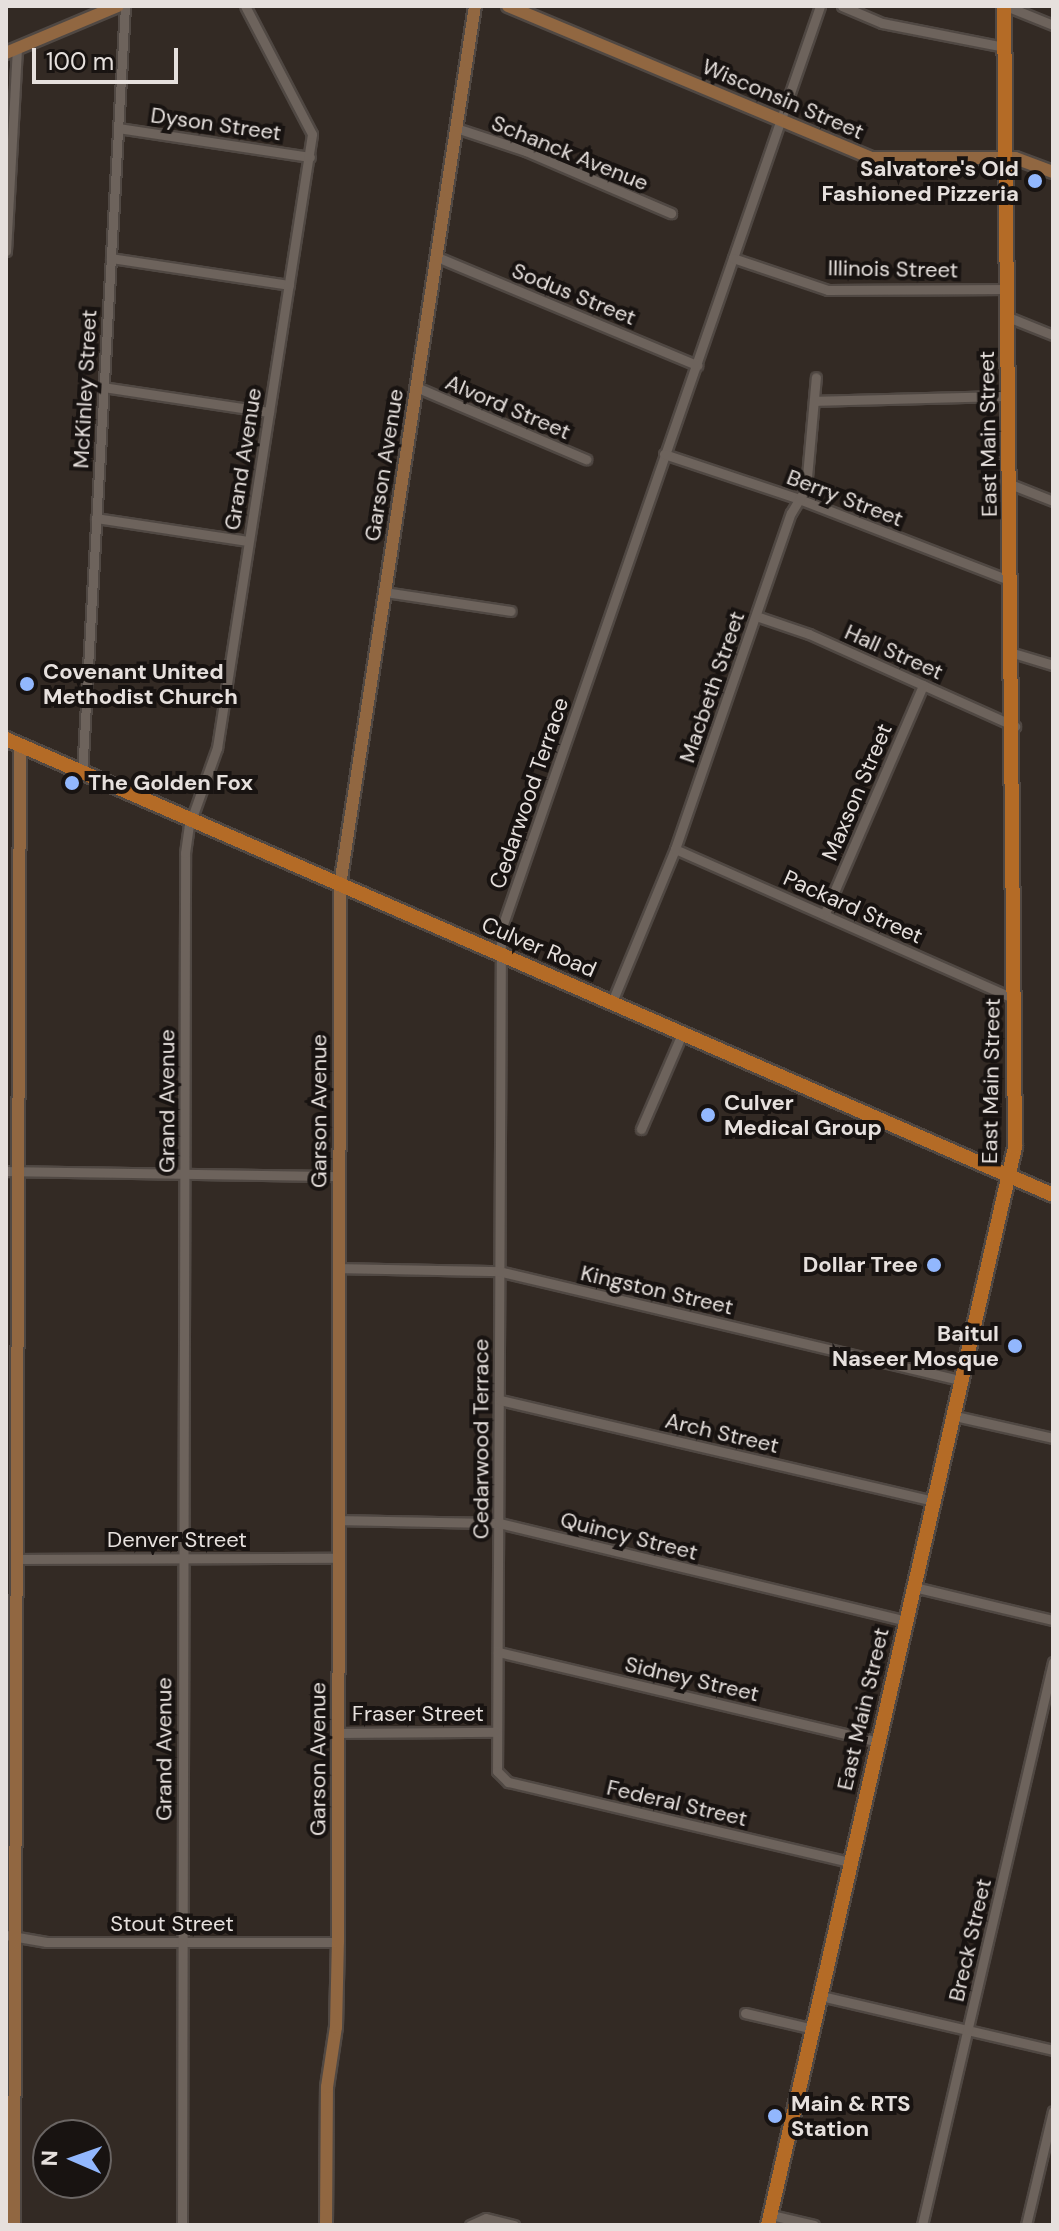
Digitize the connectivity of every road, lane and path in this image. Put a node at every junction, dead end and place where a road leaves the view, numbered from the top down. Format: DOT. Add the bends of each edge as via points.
graph roads {
  1 [pos="118,6"];
  2 [pos="125,6"];
  3 [pos="245,6"];
  4 [pos="475,6"];
  5 [pos="508,6"];
  6 [pos="820,6"];
  7 [pos="842,6"];
  8 [pos="1005,6"];
  9 [pos="1053,25"];
  10 [pos="1004,47"];
  11 [pos="12,50"];
  12 [pos="781,120"];
  13 [pos="118,128"];
  14 [pos="456,128"];
  15 [pos="310,157"];
  16 [pos="1006,157"];
  17 [pos="1053,172"];
  18 [pos="671,213"];
  19 [pos="6,251"];
  20 [pos="437,257"];
  21 [pos="111,258"];
  22 [pos="733,258"];
  23 [pos="289,285"];
  24 [pos="1008,289"];
  25 [pos="1008,317"];
  26 [pos="1053,335"];
  27 [pos="697,365"];
  28 [pos="816,377"];
  29 [pos="103,387"];
  30 [pos="416,387"];
  31 [pos="1009,396"];
  32 [pos="814,401"];
  33 [pos="269,412"];
  34 [pos="664,454"];
  35 [pos="586,459"];
  36 [pos="1010,484"];
  37 [pos="799,499"];
  38 [pos="1053,501"];
  39 [pos="96,518"];
  40 [pos="248,541"];
  41 [pos="1012,581"];
  42 [pos="385,592"];
  43 [pos="511,611"];
  44 [pos="756,616"];
  45 [pos="1013,653"];
  46 [pos="1053,665"];
  47 [pos="923,685"];
  48 [pos="1015,726"];
  49 [pos="13,742"];
  50 [pos="82,775"];
  51 [pos="191,819"];
  52 [pos="675,849"];
  53 [pos="340,885"];
  54 [pos="825,913"];
  55 [pos="499,954"];
  56 [pos="1015,999"];
  57 [pos="612,1002"];
  58 [pos="682,1034"];
  59 [pos="641,1129"];
  60 [pos="12,1171"];
  61 [pos="185,1173"];
  62 [pos="339,1176"];
  63 [pos="1011,1177"];
  64 [pos="1053,1195"];
  65 [pos="338,1268"];
  66 [pos="498,1271"];
  67 [pos="963,1381"];
  68 [pos="500,1400"];
  69 [pos="955,1416"];
  70 [pos="1053,1438"];
  71 [pos="935,1501"];
  72 [pos="339,1520"];
  73 [pos="499,1523"];
  74 [pos="11,1530"];
  75 [pos="182,1558"];
  76 [pos="339,1558"];
  77 [pos="16,1559"];
  78 [pos="914,1587"];
  79 [pos="1053,1620"];
  80 [pos="906,1621"];
  81 [pos="498,1652"];
  82 [pos="1053,1662"];
  83 [pos="497,1732"];
  84 [pos="338,1733"];
  85 [pos="878,1742"];
  86 [pos="499,1774"];
  87 [pos="850,1862"];
  88 [pos="10,1935"];
  89 [pos="182,1942"];
  90 [pos="338,1942"];
  91 [pos="821,1996"];
  92 [pos="745,2013"];
  93 [pos="814,2029"];
  94 [pos="968,2029"];
  95 [pos="1053,2050"];
  96 [pos="1053,2111"];
  97 [pos="10,2196"];
  98 [pos="770,2220"];
  99 [pos="14,2225"];
  100 [pos="182,2225"];
  101 [pos="326,2225"];
  102 [pos="470,2225"];
  103 [pos="514,2225"];
  104 [pos="814,2225"];
  105 [pos="922,2225"];
  106 [pos="1026,2225"];
  1 -- 11 [label="street"];
  2 -- 13 [label="street, McKinley Street"];
  3 -- 15 [label="street, Grand Avenue" via="312,134"];
  4 -- 14 [label="street, Garson Avenue"];
  5 -- 12 [label="street, Wisconsin Street"];
  6 -- 12 [label="street, Cedarwood Terrace"];
  7 -- 10 [label="street" via="882,23"];
  8 -- 9 [label="street"];
  8 -- 10 [label="main road, East Main Street"];
  10 -- 16 [label="main road, East Main Street"];
  11 -- 19 [label="street"];
  12 -- 16 [label="street, Wisconsin Street" via="871,158"];
  12 -- 22 [label="street, Cedarwood Terrace"];
  13 -- 15 [label="street, Dyson Street"];
  13 -- 21 [label="street, McKinley Street"];
  14 -- 18 [label="street, Schanck Avenue" via="526,151"];
  14 -- 20 [label="street, Garson Avenue"];
  15 -- 23 [label="street, Grand Avenue"];
  16 -- 17 [label="street, Wisconsin Street"];
  16 -- 24 [label="main road, East Main Street"];
  20 -- 27 [label="street, Sodus Street"];
  20 -- 30 [label="street, Garson Avenue"];
  21 -- 23 [label="street"];
  21 -- 29 [label="street, McKinley Street"];
  22 -- 24 [label="street, Illinois Street" via="828,290"];
  22 -- 27 [label="street, Cedarwood Terrace"];
  23 -- 33 [label="street, Grand Avenue"];
  24 -- 25 [label="main road, East Main Street"];
  25 -- 26 [label="street"];
  25 -- 31 [label="main road, East Main Street"];
  27 -- 34 [label="street, Cedarwood Terrace"];
  28 -- 32 [label="street, Macbeth Street"];
  29 -- 33 [label="street"];
  29 -- 39 [label="street, McKinley Street"];
  30 -- 35 [label="street, Alvord Street"];
  30 -- 42 [label="street, Garson Avenue"];
  31 -- 32 [label="street"];
  31 -- 36 [label="main road, East Main Street"];
  32 -- 37 [label="street, Macbeth Street" via="808,481"];
  33 -- 40 [label="street, Grand Avenue"];
  34 -- 37 [label="street, Berry Street"];
  34 -- 55 [label="street, Cedarwood Terrace" via="503,920"];
  36 -- 38 [label="street"];
  36 -- 41 [label="main road, East Main Street"];
  37 -- 41 [label="street, Berry Street"];
  37 -- 44 [label="street, Macbeth Street"];
  39 -- 40 [label="street"];
  39 -- 50 [label="street, McKinley Street"];
  40 -- 51 [label="street, Grand Avenue" via="217,748"];
  41 -- 45 [label="main road, East Main Street"];
  42 -- 43 [label="street"];
  42 -- 53 [label="street, Garson Avenue"];
  44 -- 47 [label="street, Hall Street"];
  44 -- 52 [label="street, Macbeth Street"];
  45 -- 46 [label="street"];
  45 -- 48 [label="main road, East Main Street"];
  47 -- 48 [label="street, Hall Street"];
  47 -- 54 [label="street, Maxson Street"];
  48 -- 56 [label="main road, East Main Street"];
  49 -- 50 [label="main road, Culver Road"];
  49 -- 60 [label="street"];
  50 -- 51 [label="main road, Culver Road"];
  51 -- 53 [label="main road, Culver Road"];
  51 -- 61 [label="street, Grand Avenue" via="185,853"];
  52 -- 54 [label="street, Packard Street"];
  52 -- 57 [label="street, Macbeth Street"];
  53 -- 55 [label="main road, Culver Road"];
  53 -- 62 [label="street, Garson Avenue"];
  54 -- 56 [label="street, Packard Street"];
  55 -- 57 [label="main road, Culver Road"];
  55 -- 66 [label="street, Cedarwood Terrace"];
  56 -- 63 [label="main road, East Main Street"];
  57 -- 58 [label="main road, Culver Road"];
  58 -- 59 [label="street"];
  58 -- 63 [label="main road, Culver Road"];
  60 -- 61 [label="street"];
  60 -- 74 [label="street"];
  61 -- 62 [label="street"];
  61 -- 75 [label="street, Grand Avenue"];
  62 -- 65 [label="street, Garson Avenue"];
  63 -- 64 [label="main road, Culver Road"];
  63 -- 67 [label="main road, East Main Street"];
  65 -- 66 [label="street, Kingston Street"];
  65 -- 72 [label="street, Garson Avenue"];
  66 -- 67 [label="street, Kingston Street"];
  66 -- 68 [label="street, Cedarwood Terrace"];
  67 -- 69 [label="main road, East Main Street"];
  68 -- 71 [label="street, Arch Street"];
  68 -- 73 [label="street, Cedarwood Terrace"];
  69 -- 70 [label="street"];
  69 -- 71 [label="main road, East Main Street"];
  71 -- 78 [label="main road, East Main Street"];
  72 -- 73 [label="street, Quincy Street"];
  72 -- 76 [label="street, Garson Avenue"];
  73 -- 80 [label="street, Quincy Street"];
  73 -- 81 [label="street, Cedarwood Terrace"];
  74 -- 77 [label="street"];
  75 -- 76 [label="street, Denver Street"];
  75 -- 77 [label="street, Denver Street"];
  75 -- 89 [label="street, Grand Avenue"];
  76 -- 84 [label="street, Garson Avenue"];
  77 -- 88 [label="street"];
  78 -- 79 [label="street"];
  78 -- 80 [label="main road, East Main Street"];
  80 -- 85 [label="main road, East Main Street"];
  81 -- 83 [label="street, Cedarwood Terrace"];
  81 -- 85 [label="street, Sidney Street"];
  82 -- 94 [label="street, Breck Street"];
  83 -- 84 [label="street, Fraser Street"];
  83 -- 86 [label="street, Cedarwood Terrace"];
  84 -- 90 [label="street, Garson Avenue"];
  85 -- 87 [label="main road, East Main Street"];
  86 -- 87 [label="street, Federal Street" via="508,1782"];
  87 -- 91 [label="main road, East Main Street"];
  88 -- 89 [label="street, Stout Street" via="46,1942"];
  88 -- 97 [label="street"];
  89 -- 90 [label="street, Stout Street"];
  89 -- 100 [label="street, Grand Avenue"];
  90 -- 101 [label="street, Garson Avenue" via="336,2027 327,2087"];
  91 -- 93 [label="main road, East Main Street"];
  91 -- 94 [label="street"];
  92 -- 93 [label="street"];
  93 -- 98 [label="main road, East Main Street"];
  94 -- 95 [label="street"];
  94 -- 105 [label="street, Breck Street"];
  96 -- 106 [label="street"];
  97 -- 99 [label="street"];
  98 -- 104 [label="street"];
  102 -- 103 [label="street" via="486,2218"];
}
